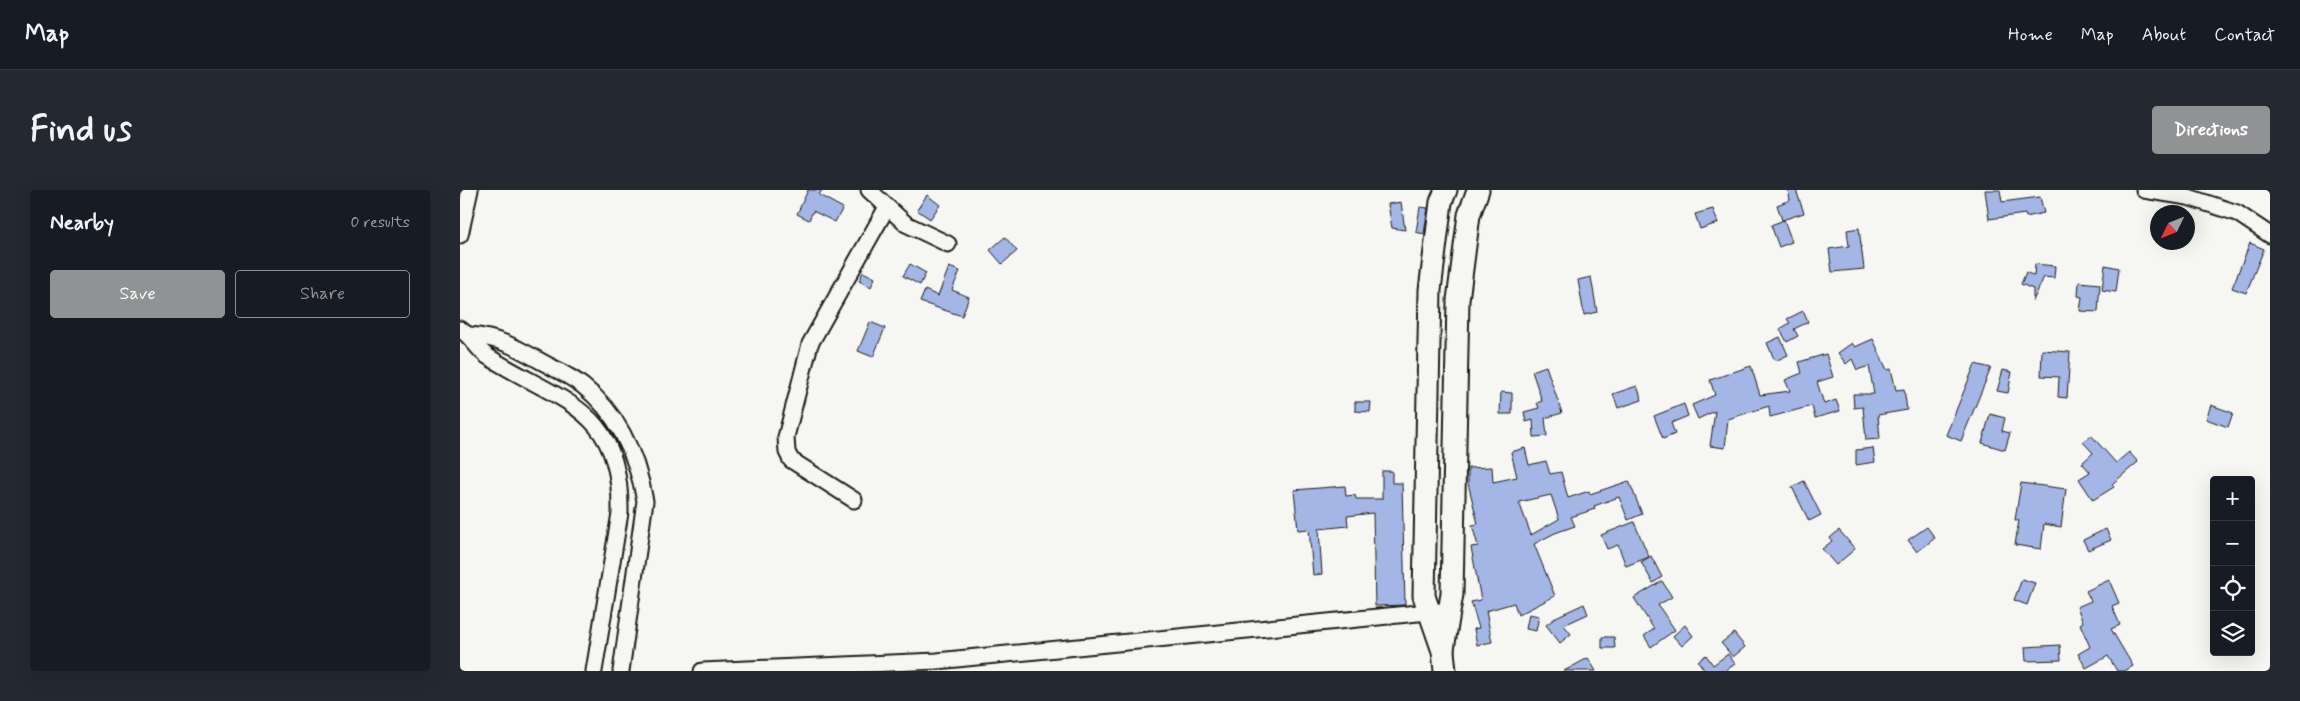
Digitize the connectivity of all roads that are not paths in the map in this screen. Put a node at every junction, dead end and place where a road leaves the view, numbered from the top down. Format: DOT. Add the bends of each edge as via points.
graph roads {
  1 [pos="470,190"];
  2 [pos="870,190"];
  3 [pos="1446,190"];
  4 [pos="1478,190"];
  5 [pos="2144,190"];
  6 [pos="887,207"];
  7 [pos="460,235"];
  8 [pos="2270,235"];
  9 [pos="948,244"];
  10 [pos="465,332"];
  11 [pos="854,500"];
  12 [pos="620,513"];
  13 [pos="642,516"];
  14 [pos="1440,611"];
  15 [pos="1444,661"];
  16 [pos="594,671"];
  17 [pos="621,671"];
  18 [pos="702,671"];
  1 -- 7 [label="street"];
  2 -- 6 [label="street"];
  3 -- 14 [label="highway" via="1441,202 1430,290 1424,596"];
  4 -- 14 [label="highway" via="1469,215 1458,300 1452,594"];
  5 -- 8 [label="street" via="2188,197 2237,213"];
  6 -- 9 [label="street" via="906,224"];
  6 -- 11 [label="street" via="810,344 786,437 790,460"];
  10 -- 12 [label="street" via="484,354 552,391 587,415 608,444 616,467"];
  10 -- 13 [label="street" via="508,343 582,385 599,400 620,425 634,455 645,501"];
  12 -- 13 [label="street"];
  12 -- 16 [label="street"];
  13 -- 17 [label="street"];
  14 -- 15 [label="highway"];
  14 -- 18 [label="street" via="936,661"];
}
